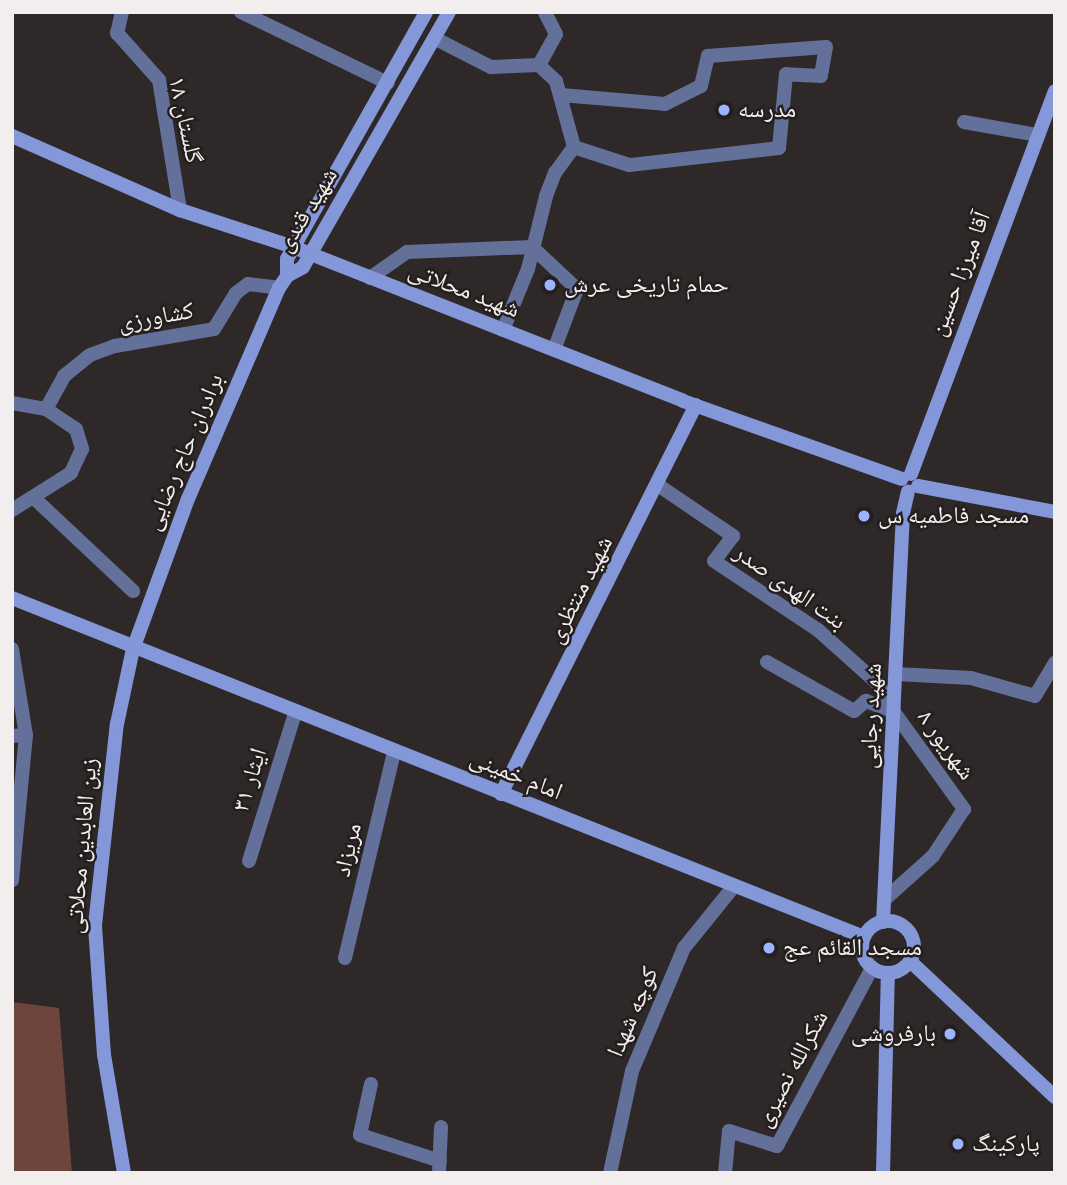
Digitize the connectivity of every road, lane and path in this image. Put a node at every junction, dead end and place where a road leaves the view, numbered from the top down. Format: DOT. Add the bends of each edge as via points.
graph roads {
  1 [pos="122,12"];
  2 [pos="241,12"];
  3 [pos="426,12"];
  4 [pos="449,12"];
  5 [pos="545,12"];
  6 [pos="436,39"];
  7 [pos="539,65"];
  8 [pos="388,83"];
  9 [pos="1055,91"];
  10 [pos="561,95"];
  11 [pos="964,122"];
  12 [pos="1038,135"];
  13 [pos="12,136"];
  14 [pos="574,147"];
  15 [pos="180,209"];
  16 [pos="293,247"];
  17 [pos="532,247"];
  18 [pos="310,255"];
  19 [pos="370,278"];
  20 [pos="283,282"];
  21 [pos="503,330"];
  22 [pos="554,350"];
  23 [pos="12,403"];
  24 [pos="696,405"];
  25 [pos="46,409"];
  26 [pos="910,483"];
  27 [pos="658,485"];
  28 [pos="34,498"];
  29 [pos="12,510"];
  30 [pos="1055,512"];
  31 [pos="903,513"];
  32 [pos="133,591"];
  33 [pos="12,598"];
  34 [pos="12,649"];
  35 [pos="133,649"];
  36 [pos="767,662"];
  37 [pos="1055,663"];
  38 [pos="895,674"];
  39 [pos="894,710"];
  40 [pos="295,713"];
  41 [pos="19,736"];
  42 [pos="394,752"];
  43 [pos="501,794"];
  44 [pos="15,853"];
  45 [pos="249,861"];
  46 [pos="12,880"];
  47 [pos="734,886"];
  48 [pos="885,899"];
  49 [pos="883,922"];
  50 [pos="864,937"];
  51 [pos="345,958"];
  52 [pos="910,961"];
  53 [pos="872,968"];
  54 [pos="888,973"];
  55 [pos="371,1084"];
  56 [pos="1055,1097"];
  57 [pos="441,1127"];
  58 [pos="439,1167"];
  59 [pos="124,1173"];
  60 [pos="610,1173"];
  61 [pos="725,1173"];
  62 [pos="883,1173"];
  1 -- 15 [label="street, گلستان ۱۸" via="117,33 159,80"];
  2 -- 8 [label="street"];
  3 -- 8 [label="main road, شهید قندی"];
  4 -- 6 [label="main road, شهید قندی"];
  5 -- 7 [label="street" via="556,34"];
  6 -- 7 [label="street" via="491,67"];
  6 -- 18 [label="main road, شهید قندی"];
  7 -- 10 [label="street" via="556,80"];
  8 -- 16 [label="main road, شهید قندی"];
  9 -- 12 [label="main road, آقا میرزا حسین"];
  10 -- 14 [label="street"];
  10 -- 14 [label="street" via="665,104 701,86 708,56 826,47 821,76 786,74 779,148 629,165"];
  11 -- 12 [label="street"];
  12 -- 26 [label="main road, آقا میرزا حسین"];
  13 -- 15 [label="main road, شهید محلاتی"];
  14 -- 17 [label="street" via="555,173"];
  15 -- 16 [label="main road, شهید محلاتی"];
  16 -- 18 [label="main road, شهید محلاتی"];
  16 -- 20 [label="main road, شهید قندی"];
  17 -- 19 [label="street" via="407,253"];
  17 -- 21 [label="street"];
  17 -- 22 [label="street" via="577,289"];
  18 -- 19 [label="main road, شهید محلاتی"];
  18 -- 20 [label="main road, شهید قندی" via="303,267"];
  19 -- 21 [label="main road, شهید محلاتی"];
  20 -- 25 [label="street, کشاورزی" via="247,284 236,293 214,329 115,346 90,355 64,376"];
  20 -- 35 [label="main road, برادران حاج رضایی" via="188,499"];
  21 -- 22 [label="main road, شهید محلاتی"];
  22 -- 24 [label="main road, شهید محلاتی"];
  23 -- 25 [label="street"];
  24 -- 26 [label="main road, شهید محلاتی"];
  24 -- 27 [label="main road, شهید منتظری"];
  25 -- 28 [label="street" via="76,429 82,449 71,473"];
  26 -- 30 [label="main road, شهید محلاتی"];
  26 -- 31 [label="main road, آقا میرزا حسین"];
  27 -- 39 [label="street, بنت الهدی صدر" via="733,536 714,561 818,630 877,682"];
  27 -- 43 [label="main road, شهید منتظری"];
  28 -- 29 [label="street"];
  28 -- 32 [label="street"];
  31 -- 38 [label="main road, شهید رجایی"];
  33 -- 35 [label="main road"];
  34 -- 41 [label="street"];
  35 -- 40 [label="main road, امام خمینی"];
  35 -- 59 [label="main road, زین العابدین محلاتی" via="117,724 95,925 104,1055"];
  36 -- 39 [label="street" via="854,711 866,701"];
  37 -- 38 [label="street" via="1035,696 971,678"];
  38 -- 39 [label="main road, شهید رجایی"];
  39 -- 48 [label="main road, شهید رجایی"];
  39 -- 48 [label="street, ۸ شهریور" via="964,809 933,856"];
  40 -- 42 [label="main road, امام خمینی"];
  40 -- 45 [label="street, ایثار ۳۱"];
  41 -- 44 [label="street"];
  42 -- 43 [label="main road, امام خمینی"];
  42 -- 51 [label="street, مریزاد"];
  43 -- 47 [label="main road, امام خمینی"];
  44 -- 46 [label="street"];
  47 -- 50 [label="main road, امام خمینی"];
  47 -- 60 [label="street, کوچه شهدا" via="684,948 632,1071"];
  48 -- 49 [label="main road, شهید رجایی"];
  49 -- 50 [label="main road"];
  49 -- 52 [label="main road" via="907,929 914,945"];
  50 -- 53 [label="main road" via="863,954"];
  52 -- 54 [label="main road"];
  52 -- 56 [label="main road"];
  53 -- 54 [label="main road"];
  53 -- 61 [label="street, شکرالله نصیری" via="777,1146 729,1131"];
  54 -- 62 [label="main road"];
  55 -- 58 [label="street" via="359,1135"];
  57 -- 58 [label="street"];
}
